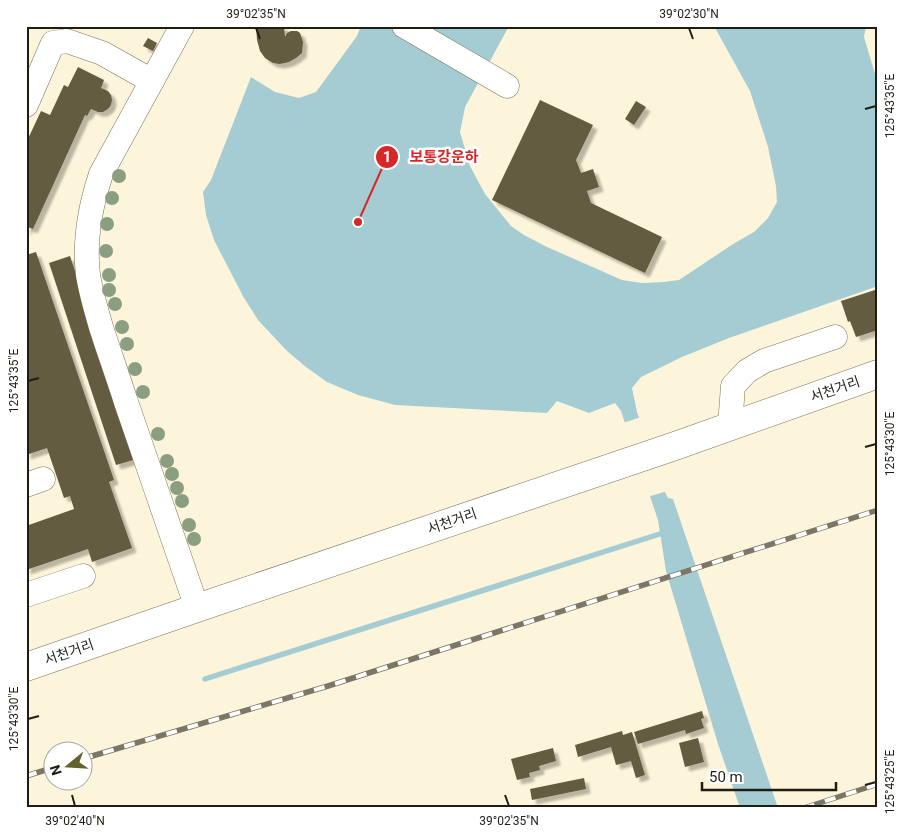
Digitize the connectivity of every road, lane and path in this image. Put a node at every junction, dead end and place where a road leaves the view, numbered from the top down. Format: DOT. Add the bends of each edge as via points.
graph roads {
  1 [pos="182,26"];
  2 [pos="404,26"];
  3 [pos="499,80"];
  4 [pos="152,81"];
  5 [pos="26,105"];
  6 [pos="835,338"];
  7 [pos="878,374"];
  8 [pos="730,426"];
  9 [pos="83,576"];
  10 [pos="26,595"];
  11 [pos="197,608"];
  12 [pos="26,667"];
  1 -- 4 [label="street"];
  2 -- 3 [label="street"];
  4 -- 5 [label="street" via="102,53 67,41 53,43"];
  4 -- 11 [label="street" via="98,182 87,233 88,274 111,357"];
  6 -- 8 [label="street" via="764,361 748,371 734,386"];
  7 -- 8 [label="main road, 서천거리"];
  8 -- 11 [label="main road, 서천거리"];
  9 -- 10 [label="street"];
  11 -- 12 [label="main road, 서천거리"];
}
